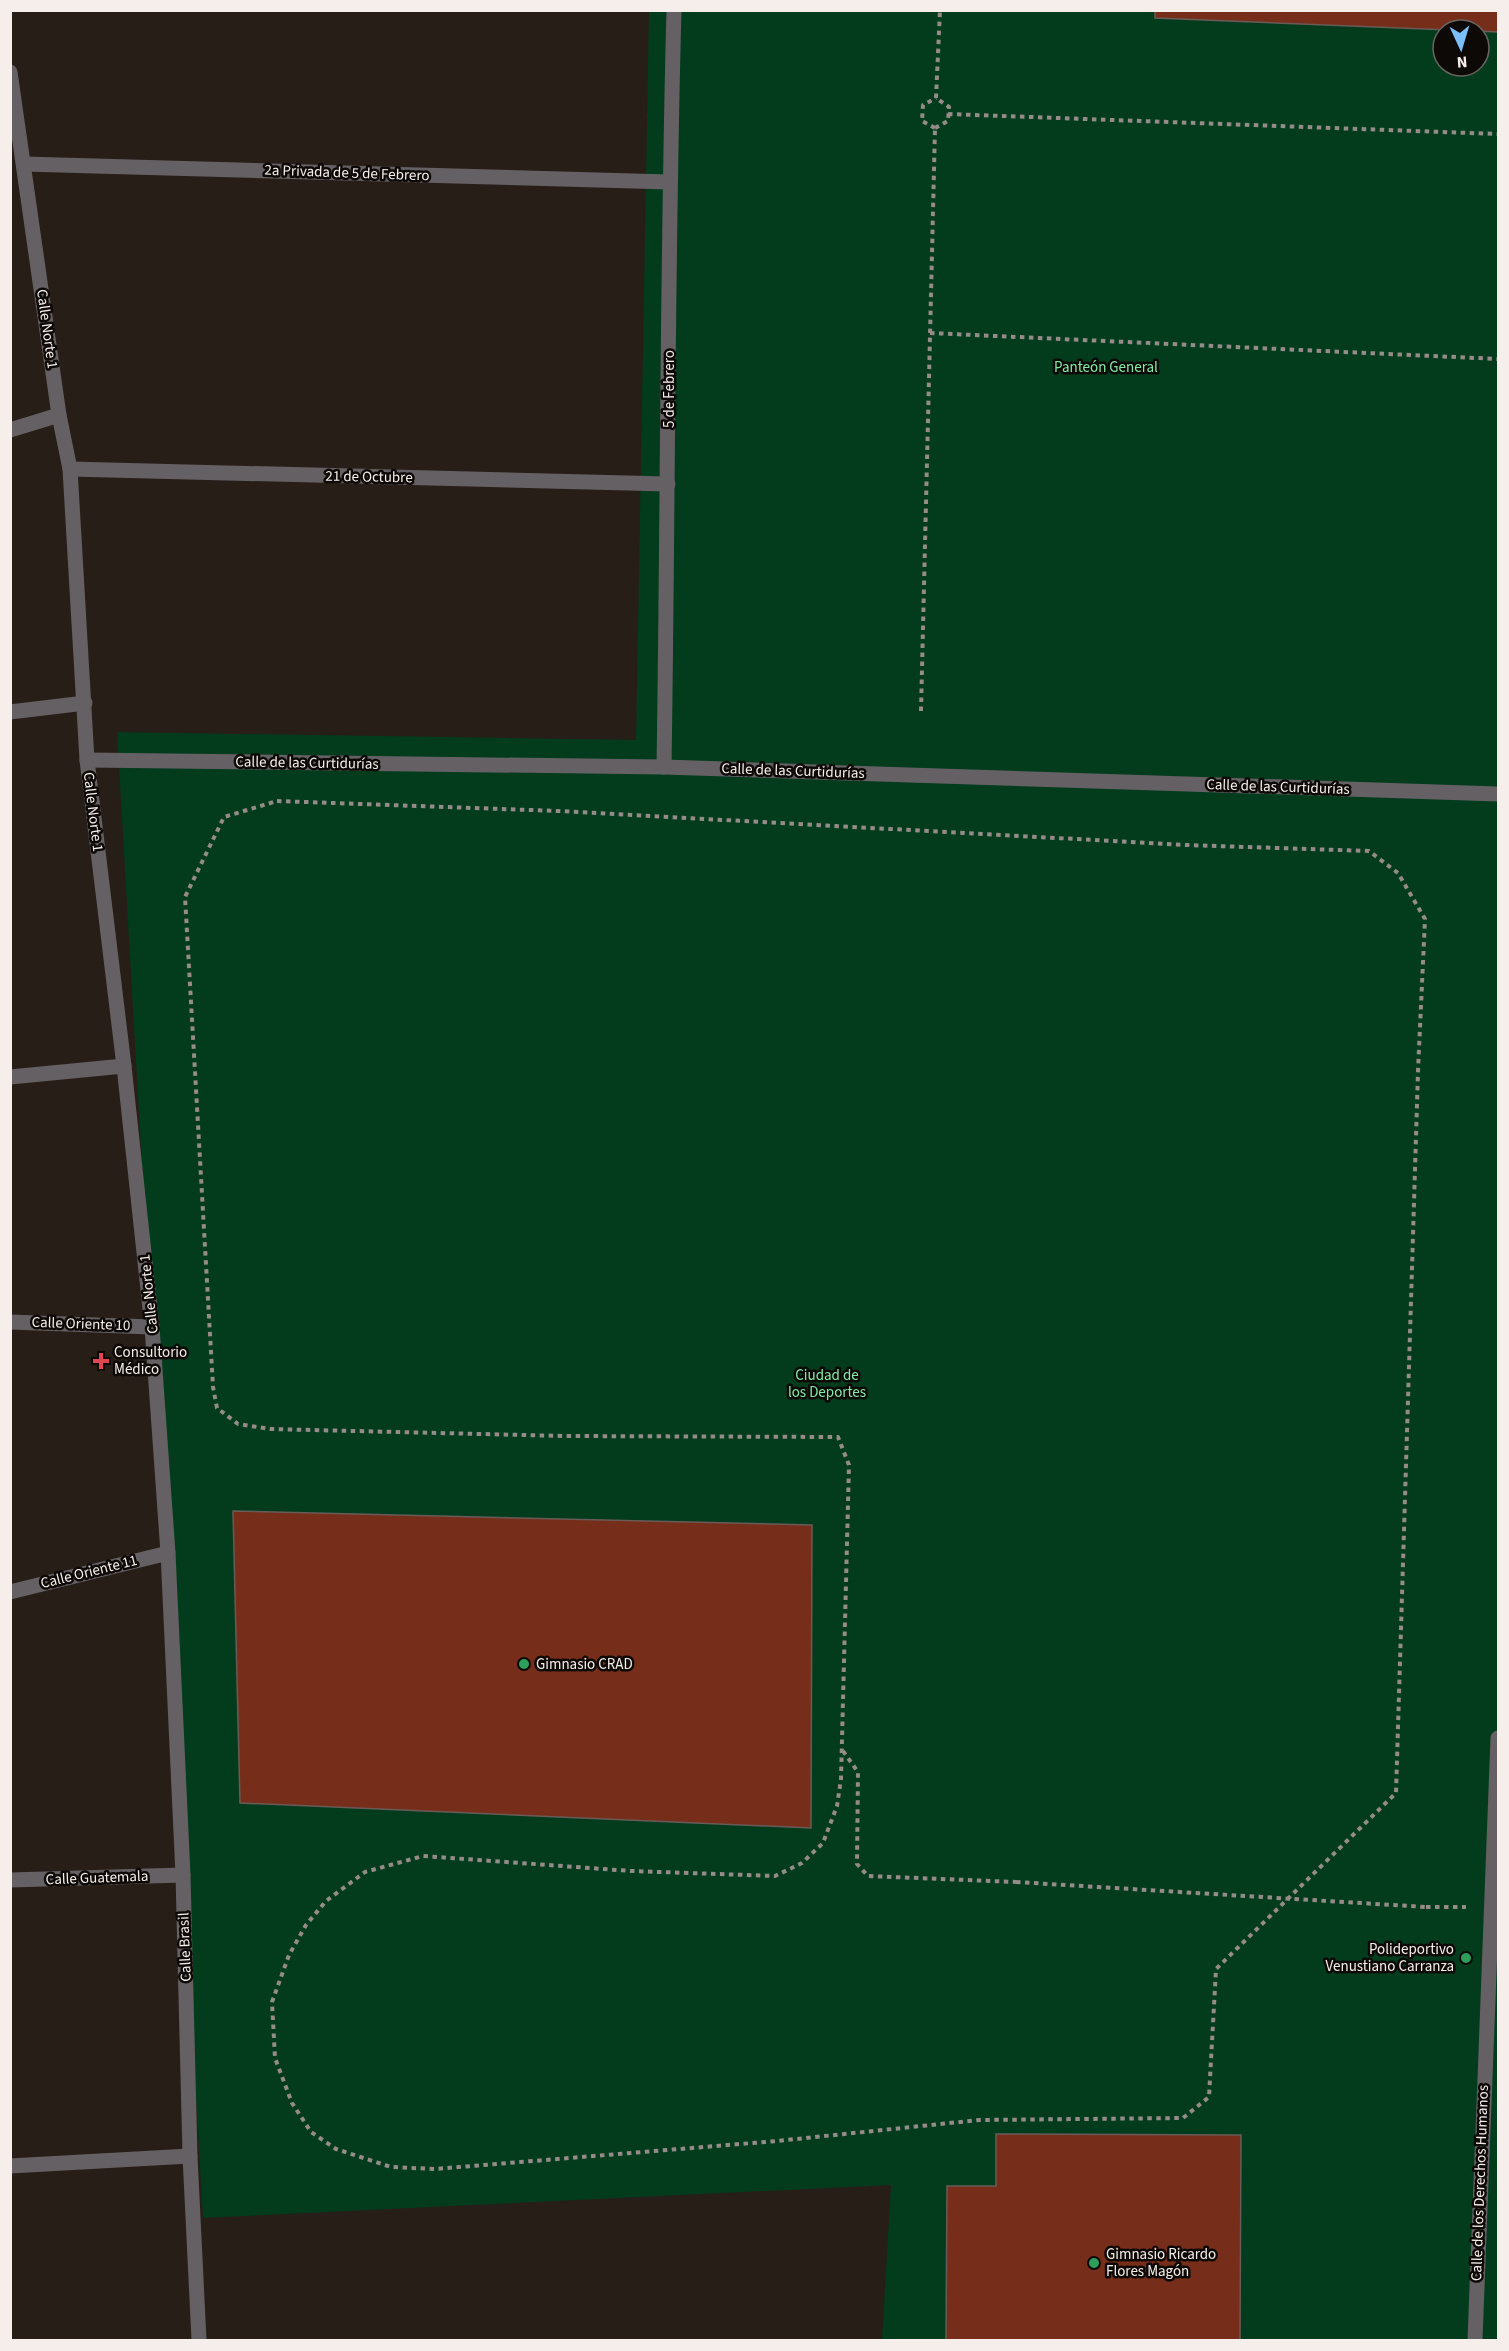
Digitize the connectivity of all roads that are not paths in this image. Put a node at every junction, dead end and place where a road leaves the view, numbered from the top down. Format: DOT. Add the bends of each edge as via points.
graph roads {
  1 [pos="674,10"];
  2 [pos="10,72"];
  3 [pos="24,164"];
  4 [pos="669,182"];
  5 [pos="59,415"];
  6 [pos="10,430"];
  7 [pos="70,469"];
  8 [pos="668,484"];
  9 [pos="85,703"];
  10 [pos="10,712"];
  11 [pos="87,760"];
  12 [pos="664,767"];
  13 [pos="1498,794"];
  14 [pos="124,1066"];
  15 [pos="10,1077"];
  16 [pos="10,1322"];
  17 [pos="152,1327"];
  18 [pos="168,1553"];
  19 [pos="10,1592"];
  20 [pos="1498,1738"];
  21 [pos="1497,1793"];
  22 [pos="183,1875"];
  23 [pos="10,1880"];
  24 [pos="190,2156"];
  25 [pos="10,2166"];
  26 [pos="199,2340"];
  27 [pos="1475,2340"];
  1 -- 4 [label="street, 5 de Febrero"];
  2 -- 3 [label="street, Calle Norte 1"];
  3 -- 4 [label="street, 2a Privada de 5 de Febrero"];
  3 -- 5 [label="street, Calle Norte 1"];
  4 -- 8 [label="street, 5 de Febrero"];
  5 -- 6 [label="street"];
  5 -- 7 [label="street, Calle Norte 1"];
  7 -- 8 [label="street, 21 de Octubre"];
  7 -- 9 [label="street, Calle Norte 1"];
  8 -- 12 [label="street, 5 de Febrero"];
  9 -- 10 [label="street"];
  9 -- 11 [label="street, Calle Norte 1"];
  11 -- 12 [label="street, Calle de las Curtidurías"];
  11 -- 14 [label="street, Calle Norte 1"];
  12 -- 13 [label="street, Calle de las Curtidurías"];
  14 -- 15 [label="street"];
  14 -- 17 [label="street, Calle Norte 1"];
  16 -- 17 [label="street, Calle Oriente 10"];
  17 -- 18 [label="street, Calle Norte 1"];
  18 -- 19 [label="street, Calle Oriente 11"];
  18 -- 22 [label="street, Calle Brasil"];
  20 -- 21 [label="street, Calle de los Derechos Humanos"];
  21 -- 27 [label="street, Calle de los Derechos Humanos"];
  22 -- 23 [label="street, Calle Guatemala"];
  22 -- 24 [label="street, Calle Brasil"];
  24 -- 25 [label="street"];
  24 -- 26 [label="street, Calle Brasil"];
}
